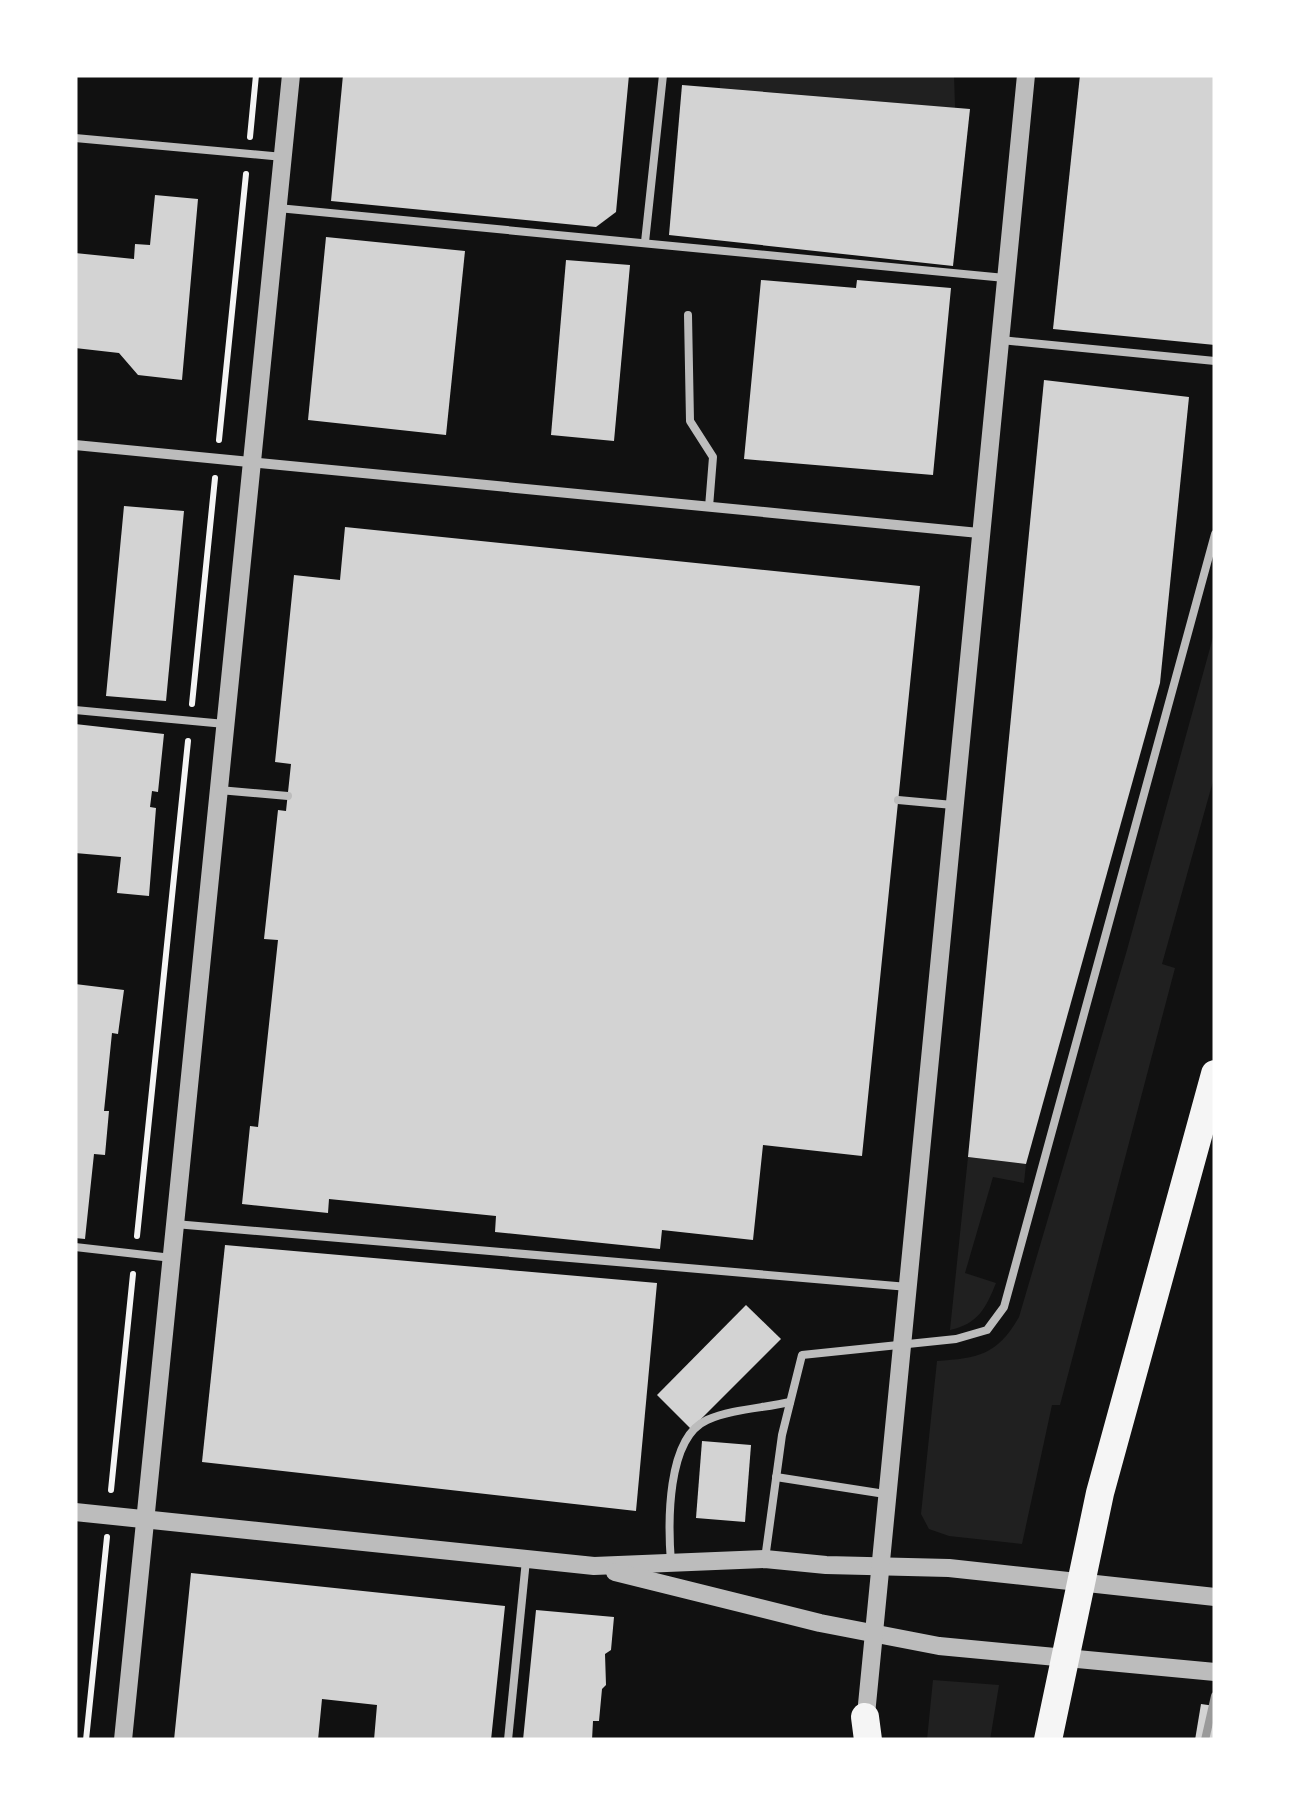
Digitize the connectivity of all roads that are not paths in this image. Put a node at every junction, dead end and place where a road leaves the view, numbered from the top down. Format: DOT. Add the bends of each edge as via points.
graph roads {
  1 [pos="292,75"];
  2 [pos="662,75"];
  3 [pos="1026,75"];
  4 [pos="75,138"];
  5 [pos="283,157"];
  6 [pos="278,208"];
  7 [pos="645,242"];
  8 [pos="1005,278"];
  9 [pos="688,315"];
  10 [pos="999,340"];
  11 [pos="1215,361"];
  12 [pos="75,445"];
  13 [pos="252,462"];
  14 [pos="709,506"];
  15 [pos="979,533"];
  16 [pos="1215,534"];
  17 [pos="75,710"];
  18 [pos="226,724"];
  19 [pos="219,790"];
  20 [pos="288,796"];
  21 [pos="898,800"];
  22 [pos="954,805"];
  23 [pos="1215,1074"];
  24 [pos="175,1224"];
  25 [pos="75,1248"];
  26 [pos="172,1258"];
  27 [pos="908,1287"];
  28 [pos="902,1343"];
  29 [pos="790,1402"];
  30 [pos="776,1476"];
  31 [pos="888,1494"];
  32 [pos="75,1512"];
  33 [pos="145,1519"];
  34 [pos="766,1559"];
  35 [pos="526,1560"];
  36 [pos="671,1563"];
  37 [pos="594,1566"];
  38 [pos="882,1567"];
  39 [pos="1215,1598"];
  40 [pos="874,1633"];
  41 [pos="1215,1672"];
  42 [pos="866,1732"];
  43 [pos="123,1740"];
  44 [pos="508,1740"];
  45 [pos="1048,1740"];
  1 -- 5 [label="street"];
  2 -- 7 [label="lane"];
  3 -- 8 [label="street"];
  4 -- 5 [label="lane"];
  5 -- 6 [label="street"];
  6 -- 7 [label="lane"];
  6 -- 13 [label="street"];
  7 -- 8 [label="lane"];
  8 -- 10 [label="street"];
  9 -- 14 [label="lane" via="690,420 712,457"];
  10 -- 11 [label="lane"];
  10 -- 15 [label="street"];
  12 -- 13 [label="street"];
  13 -- 14 [label="street"];
  13 -- 18 [label="street"];
  14 -- 15 [label="street"];
  15 -- 22 [label="street"];
  16 -- 28 [label="lane" via="1004,1307 987,1330 956,1340"];
  17 -- 18 [label="lane"];
  18 -- 19 [label="street"];
  19 -- 20 [label="lane"];
  19 -- 24 [label="street"];
  21 -- 22 [label="lane"];
  22 -- 27 [label="street"];
  23 -- 45 [label="highway" via="1100,1493"];
  24 -- 26 [label="street"];
  24 -- 27 [label="lane"];
  25 -- 26 [label="lane"];
  26 -- 33 [label="street"];
  27 -- 28 [label="street"];
  28 -- 29 [label="lane" via="802,1355"];
  28 -- 31 [label="street"];
  29 -- 30 [label="lane"];
  29 -- 36 [label="lane" via="703,1421 679,1450 668,1524"];
  30 -- 31 [label="lane"];
  30 -- 34 [label="lane"];
  31 -- 38 [label="street"];
  32 -- 33 [label="street"];
  33 -- 35 [label="street"];
  33 -- 43 [label="street"];
  34 -- 36 [label="street"];
  34 -- 38 [label="street"];
  35 -- 37 [label="street"];
  35 -- 44 [label="lane"];
  36 -- 37 [label="street"];
  37 -- 40 [label="street"];
  38 -- 39 [label="street" via="950,1568"];
  38 -- 40 [label="street"];
  40 -- 41 [label="street" via="1004,1654"];
  40 -- 42 [label="street"];
}
